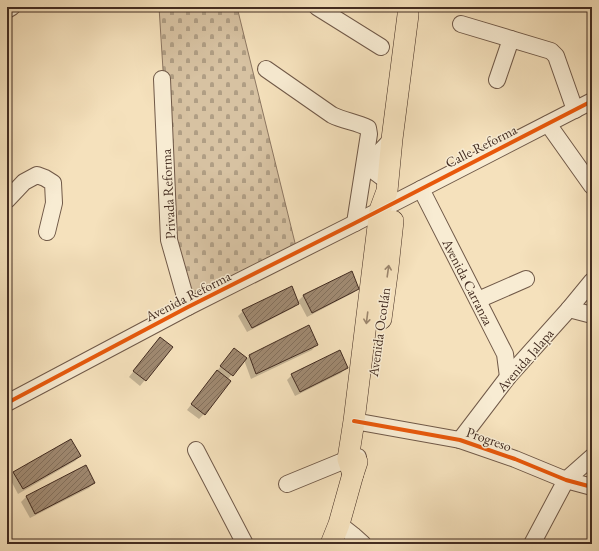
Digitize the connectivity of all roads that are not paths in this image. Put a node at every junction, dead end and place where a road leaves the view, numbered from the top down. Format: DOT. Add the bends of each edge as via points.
graph roads {
  1 [pos="12,7"];
  2 [pos="317,7"];
  3 [pos="408,7"];
  4 [pos="7,10"];
  5 [pos="461,24"];
  6 [pos="511,38"];
  7 [pos="381,47"];
  8 [pos="266,69"];
  9 [pos="162,79"];
  10 [pos="497,80"];
  11 [pos="592,101"];
  12 [pos="575,110"];
  13 [pos="548,124"];
  14 [pos="592,186"];
  15 [pos="421,189"];
  16 [pos="387,196"];
  17 [pos="7,200"];
  18 [pos="355,223"];
  19 [pos="46,232"];
  20 [pos="526,279"];
  21 [pos="592,281"];
  22 [pos="478,300"];
  23 [pos="188,307"];
  24 [pos="569,309"];
  25 [pos="592,315"];
  26 [pos="508,377"];
  27 [pos="7,403"];
  28 [pos="360,423"];
  29 [pos="460,440"];
  30 [pos="196,450"];
  31 [pos="592,457"];
  32 [pos="353,463"];
  33 [pos="566,480"];
  34 [pos="287,484"];
  35 [pos="592,487"];
  36 [pos="339,524"];
  37 [pos="245,544"];
  38 [pos="331,544"];
  39 [pos="363,544"];
  40 [pos="532,544"];
  1 -- 4 [label="street"];
  2 -- 7 [label="street"];
  3 -- 16 [label="main road, Avenida Ocotlán"];
  5 -- 6 [label="street"];
  6 -- 10 [label="street"];
  6 -- 12 [label="street" via="550,51 556,56"];
  8 -- 18 [label="street" via="332,115 368,128"];
  9 -- 23 [label="street, Privada Reforma" via="169,240"];
  11 -- 12 [label="street, Calle Reforma"];
  12 -- 13 [label="street, Calle Reforma"];
  13 -- 14 [label="street"];
  13 -- 15 [label="street, Calle Reforma"];
  15 -- 16 [label="street, Calle Reforma"];
  15 -- 22 [label="street, Avenida Carranza"];
  16 -- 18 [label="street, Avenida Reforma"];
  16 -- 28 [label="main road, Avenida Ocotlán" via="388,267"];
  17 -- 19 [label="street" via="24,182 37,175 45,178 52,184 54,202"];
  18 -- 23 [label="street, Avenida Reforma"];
  20 -- 22 [label="street"];
  21 -- 24 [label="street, Avenida Jalapa"];
  22 -- 26 [label="street, Avenida Carranza" via="505,354"];
  23 -- 27 [label="street, Avenida Reforma"];
  24 -- 25 [label="street"];
  24 -- 26 [label="street, Avenida Jalapa"];
  26 -- 29 [label="street, Avenida Jalapa"];
  28 -- 29 [label="street, Progreso"];
  28 -- 32 [label="main road, Avenida Ocotlán"];
  29 -- 33 [label="street, Progreso"];
  30 -- 37 [label="street"];
  31 -- 33 [label="street"];
  32 -- 34 [label="street"];
  32 -- 36 [label="main road, Avenida Ocotlán"];
  33 -- 35 [label="street, Progreso"];
  33 -- 40 [label="street"];
  36 -- 38 [label="main road, Avenida Ocotlán"];
  36 -- 39 [label="street"];
}
